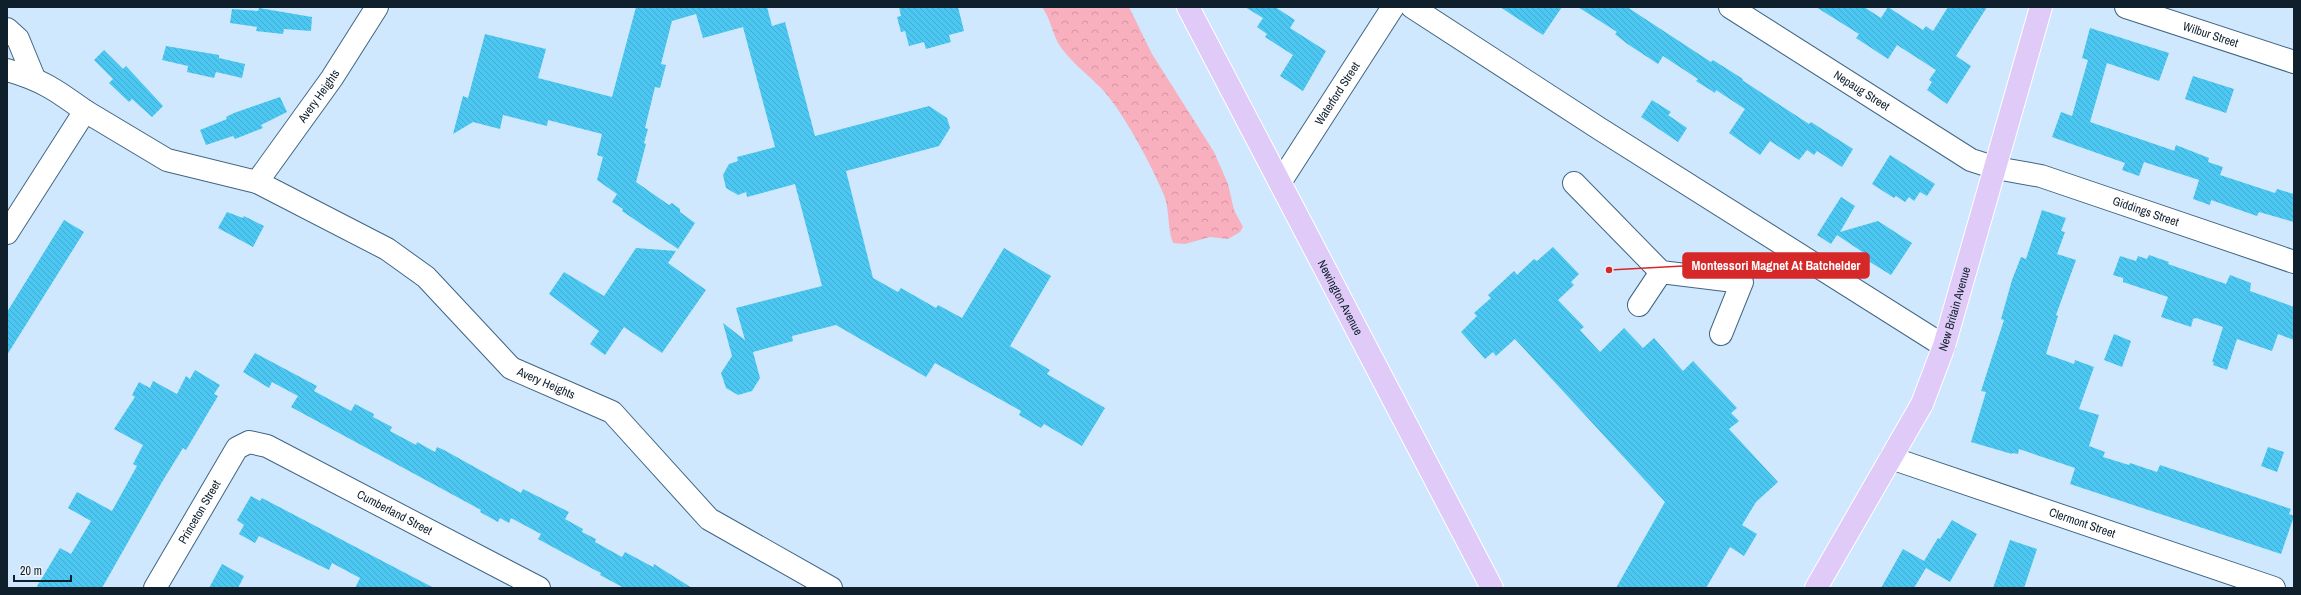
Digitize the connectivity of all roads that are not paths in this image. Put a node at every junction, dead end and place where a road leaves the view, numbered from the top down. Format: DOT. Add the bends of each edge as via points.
graph roads {
  1 [pos="377,7"];
  2 [pos="1188,7"];
  3 [pos="1393,7"];
  4 [pos="1412,7"];
  5 [pos="1730,7"];
  6 [pos="2040,7"];
  7 [pos="2126,7"];
  8 [pos="7,29"];
  9 [pos="2294,62"];
  10 [pos="7,70"];
  11 [pos="34,78"];
  12 [pos="85,111"];
  13 [pos="1996,168"];
  14 [pos="1281,181"];
  15 [pos="257,182"];
  16 [pos="1574,183"];
  17 [pos="7,233"];
  18 [pos="2294,262"];
  19 [pos="1661,272"];
  20 [pos="1638,305"];
  21 [pos="1721,334"];
  22 [pos="1944,346"];
  23 [pos="249,442"];
  24 [pos="1891,458"];
  25 [pos="534,587"];
  26 [pos="155,588"];
  27 [pos="831,588"];
  28 [pos="1492,588"];
  29 [pos="1816,588"];
  30 [pos="2274,588"];
  1 -- 15 [label="street, Avery Heights" via="332,78"];
  2 -- 14 [label="main road, Newington Avenue"];
  3 -- 14 [label="street, Waterford Street"];
  4 -- 22 [label="street"];
  5 -- 13 [label="street, Nepaug Street" via="1960,155"];
  6 -- 13 [label="main road, New Britain Avenue"];
  7 -- 9 [label="street, Wilbur Street"];
  8 -- 11 [label="street" via="18,39"];
  10 -- 11 [label="street, Avery Heights"];
  11 -- 12 [label="street, Avery Heights" via="52,87"];
  12 -- 15 [label="street, Avery Heights" via="167,160"];
  12 -- 17 [label="street"];
  13 -- 18 [label="street, Giddings Street" via="2041,176"];
  13 -- 22 [label="main road, New Britain Avenue"];
  14 -- 28 [label="main road, Newington Avenue"];
  15 -- 27 [label="street, Avery Heights" via="387,249 426,277 511,368 612,412 709,519"];
  16 -- 19 [label="street"];
  19 -- 20 [label="street"];
  19 -- 21 [label="street" via="1742,282"];
  22 -- 24 [label="main road, New Britain Avenue" via="1922,404"];
  23 -- 25 [label="street, Cumberland Street" via="267,446"];
  23 -- 26 [label="street, Princeton Street" via="237,448"];
  24 -- 29 [label="main road, New Britain Avenue"];
  24 -- 30 [label="street, Clermont Street"];
}
